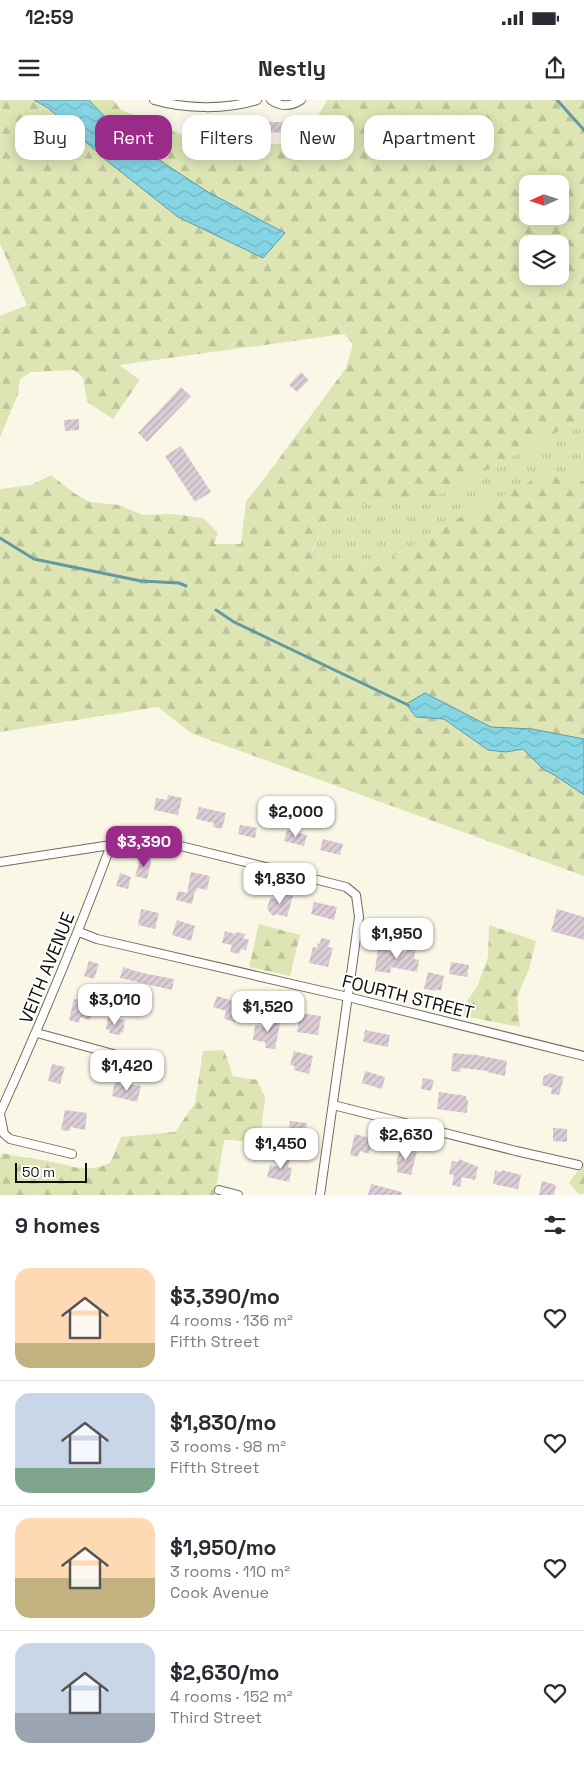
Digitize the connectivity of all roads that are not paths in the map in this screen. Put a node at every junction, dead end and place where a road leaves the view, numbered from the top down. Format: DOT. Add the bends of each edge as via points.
graph roads {
  1 [pos="154,100"];
  2 [pos="257,100"];
  3 [pos="270,100"];
  4 [pos="301,100"];
  5 [pos="111,845"];
  6 [pos="0,862"];
  7 [pos="78,932"];
  8 [pos="348,997"];
  9 [pos="37,1033"];
  10 [pos="584,1056"];
  11 [pos="153,1065"];
  12 [pos="333,1105"];
  13 [pos="0,1114"];
  14 [pos="72,1154"];
  15 [pos="578,1165"];
  16 [pos="219,1190"];
  17 [pos="238,1195"];
  18 [pos="320,1195"];
  1 -- 2 [label="street" via="176,106 242,105"];
  3 -- 4 [label="street" via="282,106 294,105"];
  5 -- 6 [label="street"];
  5 -- 7 [label="street, VEITH AVENUE"];
  5 -- 8 [label="street, VEITH AVENUE" via="121,836 140,836 346,887 356,895 359,917"];
  7 -- 8 [label="street, FOURTH STREET"];
  7 -- 9 [label="street, VEITH AVENUE"];
  8 -- 10 [label="street, FOURTH STREET"];
  8 -- 12 [label="street"];
  9 -- 11 [label="street"];
  9 -- 13 [label="street, VEITH AVENUE"];
  12 -- 15 [label="street"];
  12 -- 18 [label="street"];
  13 -- 14 [label="street" via="4,1134 10,1139"];
  16 -- 17 [label="street"];
}
